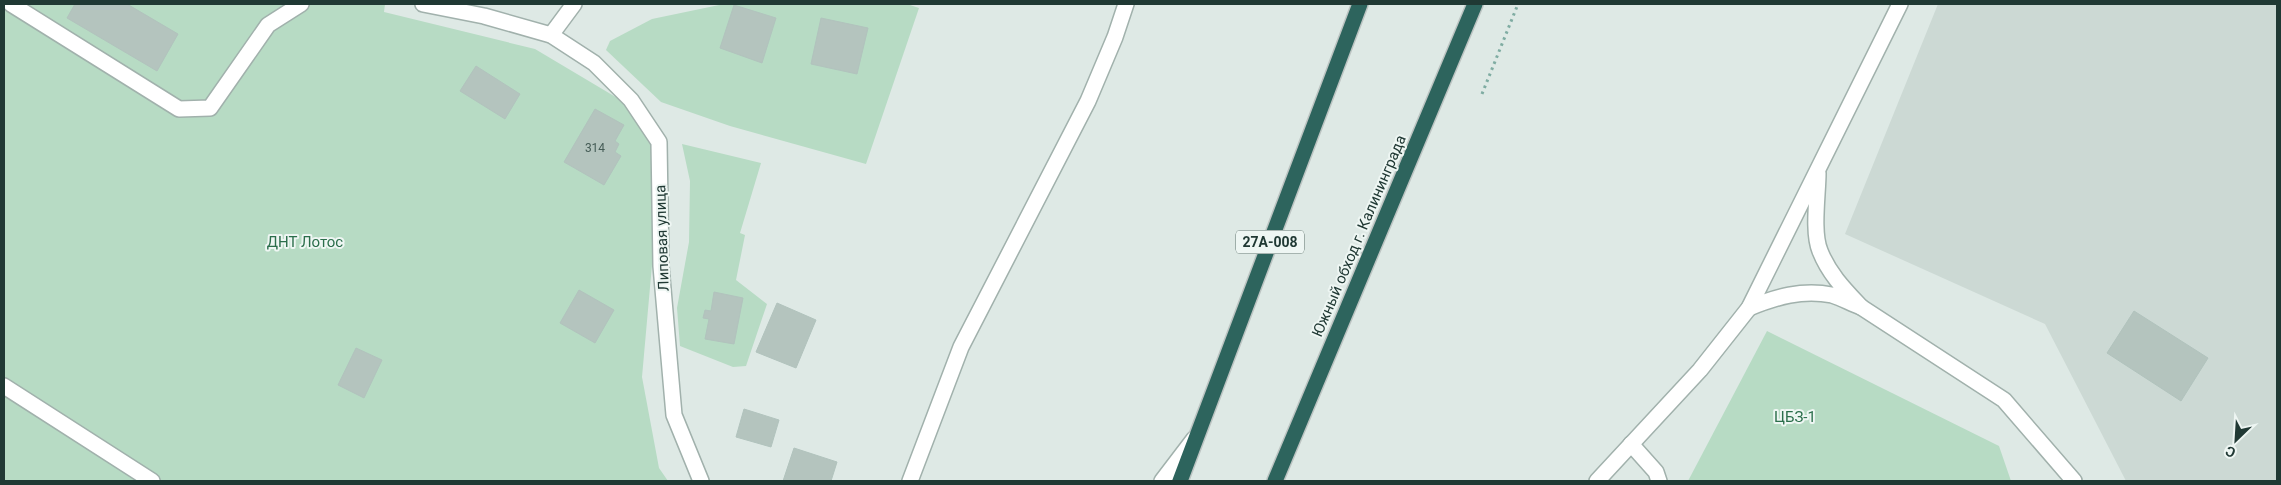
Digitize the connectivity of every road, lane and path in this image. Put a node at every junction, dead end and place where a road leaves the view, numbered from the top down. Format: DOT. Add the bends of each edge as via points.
graph roads {
  1 [pos="11,4"];
  2 [pos="301,4"];
  3 [pos="423,4"];
  4 [pos="574,4"];
  5 [pos="1126,4"];
  6 [pos="1360,4"];
  7 [pos="1475,4"];
  8 [pos="1518,4"];
  9 [pos="1900,4"];
  10 [pos="551,35"];
  11 [pos="1482,94"];
  12 [pos="1819,169"];
  13 [pos="1749,308"];
  14 [pos="1861,308"];
  15 [pos="4,386"];
  16 [pos="1198,434"];
  17 [pos="1631,444"];
  18 [pos="152,481"];
  19 [pos="701,481"];
  20 [pos="910,481"];
  21 [pos="1162,481"];
  22 [pos="1180,481"];
  23 [pos="1275,481"];
  24 [pos="1598,481"];
  25 [pos="1659,481"];
  26 [pos="2074,481"];
  1 -- 2 [label="street" via="179,109 210,108 268,25"];
  3 -- 10 [label="street, Липовая улица" via="484,16"];
  4 -- 10 [label="street"];
  5 -- 20 [label="street" via="1088,101 961,347"];
  6 -- 16 [label="highway, 27А-008"];
  7 -- 23 [label="highway, Южный обход г. Калининграда"];
  8 -- 11 [label="path"];
  9 -- 12 [label="street"];
  10 -- 19 [label="street, Липовая улица" via="594,63 631,100 659,142 661,266 674,415"];
  12 -- 13 [label="street"];
  12 -- 14 [label="street" via="1819,250 1835,280"];
  13 -- 14 [label="street" via="1778,296 1808,293 1833,296"];
  13 -- 17 [label="street" via="1700,370"];
  14 -- 26 [label="street" via="2004,400"];
  15 -- 18 [label="street"];
  16 -- 21 [label="street"];
  16 -- 22 [label="highway, 27А-008"];
  17 -- 24 [label="street"];
  17 -- 25 [label="street" via="1656,472"];
}
